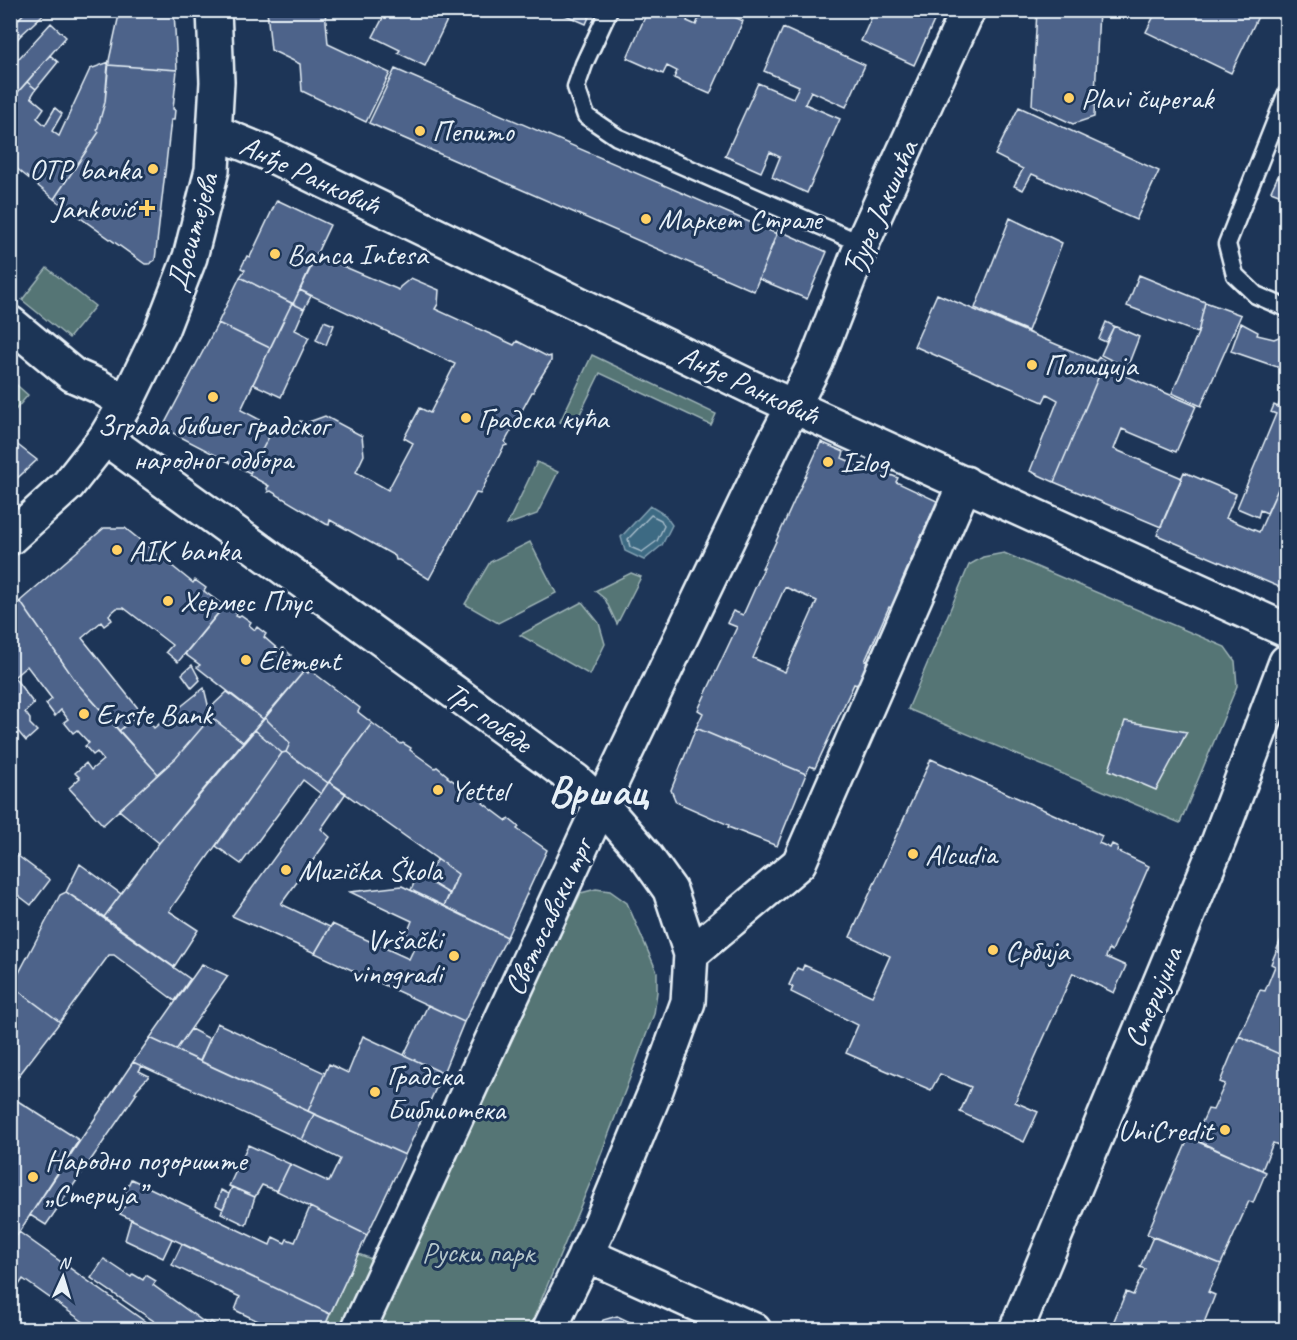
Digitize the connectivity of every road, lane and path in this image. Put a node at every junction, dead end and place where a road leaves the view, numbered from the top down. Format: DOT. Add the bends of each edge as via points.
graph roads {
  1 [pos="214,10"];
  2 [pos="609,10"];
  3 [pos="968,10"];
  4 [pos="1287,95"];
  5 [pos="215,132"];
  6 [pos="862,244"];
  7 [pos="1287,308"];
  8 [pos="10,323"];
  9 [pos="126,403"];
  10 [pos="792,406"];
  11 [pos="105,438"];
  12 [pos="965,483"];
  13 [pos="10,538"];
  14 [pos="1287,630"];
  15 [pos="1287,662"];
  16 [pos="601,804"];
  17 [pos="691,954"];
  18 [pos="585,1254"];
  19 [pos="357,1329"];
  20 [pos="549,1329"];
  21 [pos="754,1329"];
  22 [pos="1016,1329"];
  1 -- 5 [label="street, Доситејева"];
  2 -- 6 [label="lane" via="576,87 586,117 617,137"];
  3 -- 6 [label="street, Ђуре Јакшића"];
  4 -- 7 [label="lane" via="1227,244 1235,275 1256,295"];
  5 -- 9 [label="street, Доситејева" via="212,170 190,257 162,329"];
  5 -- 10 [label="street, Анђе Ранковић"];
  6 -- 10 [label="street, Ђуре Јакшића" via="816,362"];
  8 -- 9 [label="street" via="73,375"];
  9 -- 11 [label="street, Доситејева"];
  10 -- 12 [label="street, Анђе Ранковић"];
  10 -- 16 [label="street"];
  11 -- 13 [label="street, Доситејева" via="68,485"];
  11 -- 16 [label="street, Трг победе" via="575,780"];
  12 -- 14 [label="street, Анђе Ранковић"];
  12 -- 17 [label="street" via="799,863"];
  15 -- 22 [label="street, Стеријина" via="1219,840"];
  16 -- 17 [label="street, Светосавски трг" via="670,890"];
  16 -- 19 [label="street, Светосавски трг"];
  17 -- 18 [label="street, Светосавски трг" via="688,1002 656,1090"];
  18 -- 20 [label="street, Светосавски трг"];
  18 -- 21 [label="street"];
}
